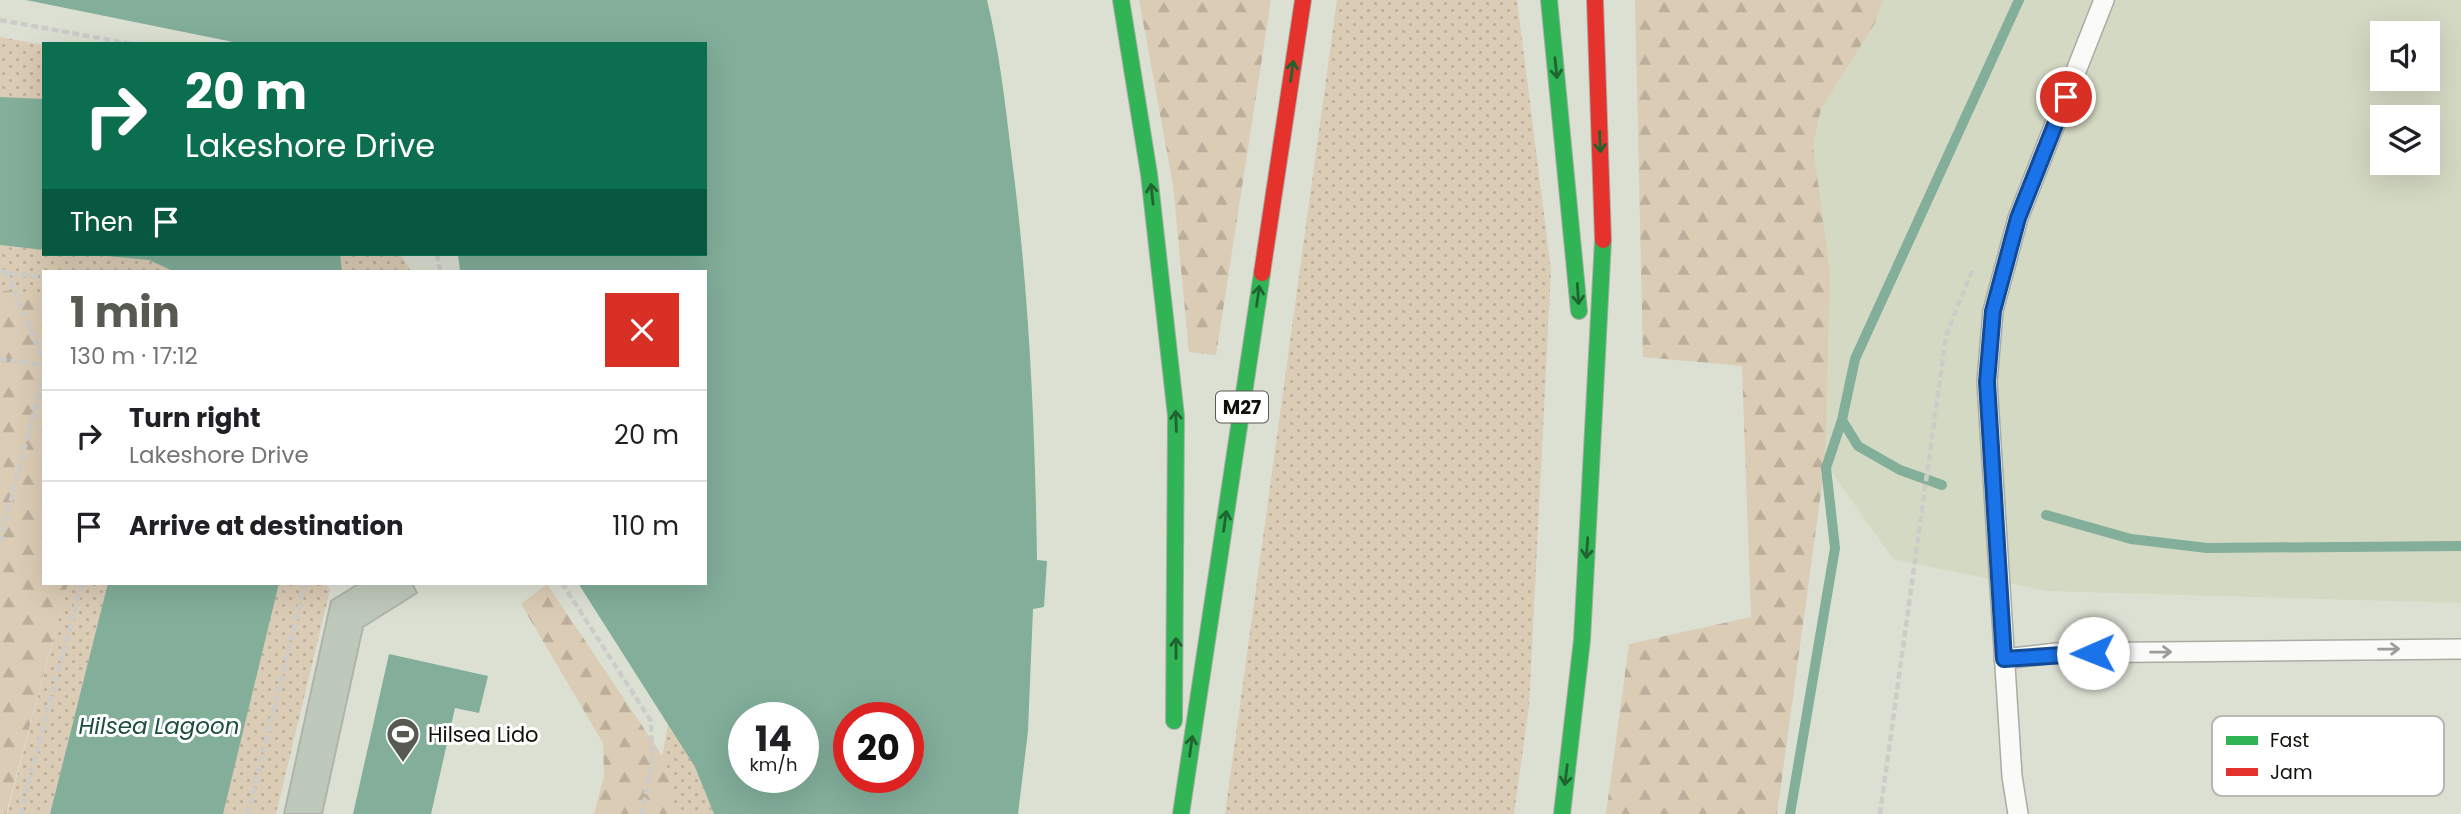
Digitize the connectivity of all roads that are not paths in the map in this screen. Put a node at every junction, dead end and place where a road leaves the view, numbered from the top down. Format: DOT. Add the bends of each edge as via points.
graph roads {
  1 [pos="1121,0"];
  2 [pos="1303,0"];
  3 [pos="1549,0"];
  4 [pos="1595,0"];
  5 [pos="2104,0"];
  6 [pos="1592,480"];
  7 [pos="2461,649"];
  8 [pos="2004,659"];
  9 [pos="1173,733"];
  10 [pos="1170,773"];
  11 [pos="1167,814"];
  12 [pos="1181,814"];
  13 [pos="1562,814"];
  14 [pos="2018,814"];
  9 -- 1 [label="highway, one-way" via="1176,416 1149,174"];
  12 -- 2 [label="highway, M27, one-way"];
  3 -- 6 [label="highway, one-way" via="1574,239"];
  4 -- 6 [label="highway, one-way" via="1603,240"];
  5 -- 8 [label="lane" via="2018,218 1993,311 1987,382"];
  6 -- 13 [label="highway, one-way" via="1582,640"];
  8 -- 7 [label="lane, one-way" via="2093,653"];
  8 -- 14 [label="lane"];
  10 -- 11 [label="highway"];
}
